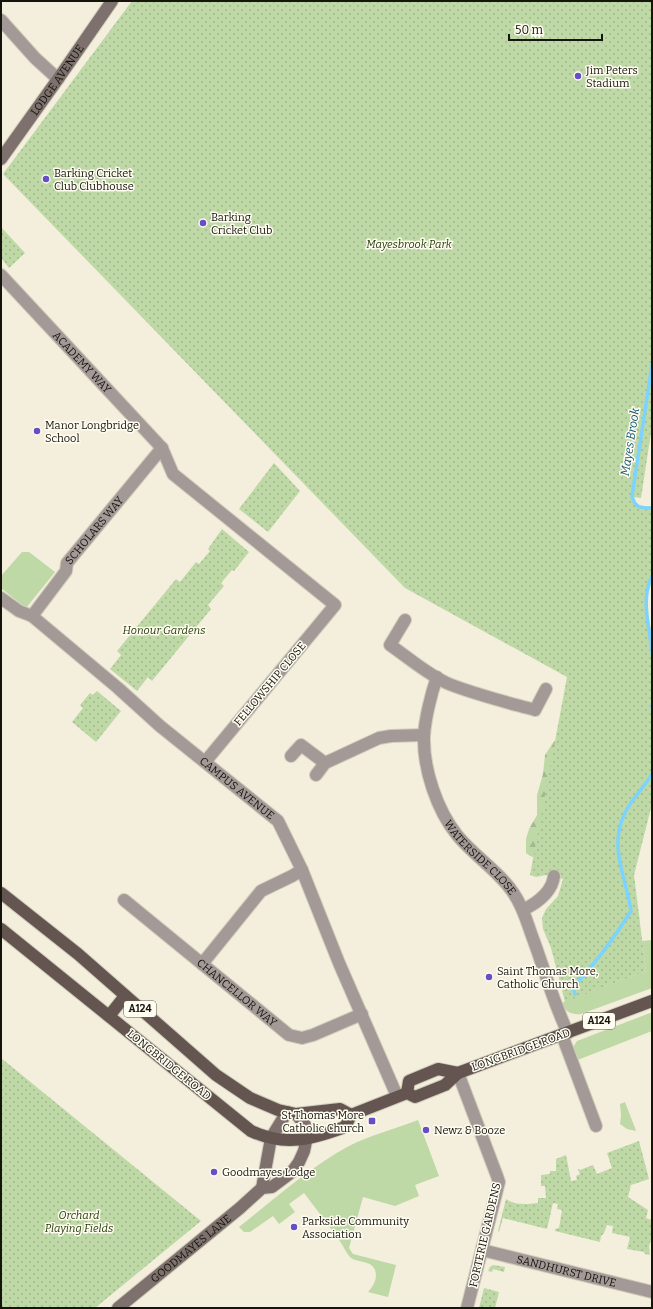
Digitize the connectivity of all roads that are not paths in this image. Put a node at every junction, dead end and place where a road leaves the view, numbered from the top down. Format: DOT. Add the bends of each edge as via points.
graph roads {
  1 [pos="112,1"];
  2 [pos="1,20"];
  3 [pos="58,79"];
  4 [pos="1,159"];
  5 [pos="1,276"];
  6 [pos="162,448"];
  7 [pos="1,598"];
  8 [pos="32,616"];
  9 [pos="405,620"];
  10 [pos="437,677"];
  11 [pos="546,689"];
  12 [pos="424,735"];
  13 [pos="291,756"];
  14 [pos="205,762"];
  15 [pos="325,763"];
  16 [pos="316,775"];
  17 [pos="302,870"];
  18 [pos="554,876"];
  19 [pos="1,893"];
  20 [pos="124,900"];
  21 [pos="523,910"];
  22 [pos="1,929"];
  23 [pos="202,964"];
  24 [pos="125,996"];
  25 [pos="652,1001"];
  26 [pos="362,1014"];
  27 [pos="109,1016"];
  28 [pos="565,1034"];
  29 [pos="458,1073"];
  30 [pos="402,1095"];
  31 [pos="292,1113"];
  32 [pos="351,1115"];
  33 [pos="596,1126"];
  34 [pos="271,1138"];
  35 [pos="307,1139"];
  36 [pos="262,1188"];
  37 [pos="482,1250"];
  38 [pos="652,1292"];
  39 [pos="118,1308"];
  40 [pos="467,1308"];
  1 -- 3 [label="main road, LODGE AVENUE"];
  2 -- 3 [label="street"];
  3 -- 4 [label="main road, LODGE AVENUE"];
  5 -- 6 [label="street, ACADEMY WAY"];
  6 -- 8 [label="street, SCHOLARS WAY" via="67,564 66,571"];
  6 -- 14 [label="street, FELLOWSHIP CLOSE" via="173,474 335,605"];
  7 -- 8 [label="street, CAMPUS AVENUE" via="19,611"];
  8 -- 14 [label="street, CAMPUS AVENUE"];
  9 -- 10 [label="street" via="390,645"];
  10 -- 11 [label="street" via="449,684 487,697 535,710"];
  10 -- 12 [label="street, WATERSIDE CLOSE" via="431,693"];
  12 -- 15 [label="street" via="379,738"];
  12 -- 21 [label="street, WATERSIDE CLOSE" via="428,774 439,805 457,835 506,884"];
  13 -- 15 [label="street" via="301,745"];
  14 -- 17 [label="street, CAMPUS AVENUE" via="278,821"];
  15 -- 16 [label="street"];
  17 -- 23 [label="street" via="261,891"];
  17 -- 26 [label="street, CAMPUS AVENUE"];
  18 -- 21 [label="street" via="550,891"];
  19 -- 24 [label="main road, LONGBRIDGE ROAD / A124" via="78,954"];
  20 -- 23 [label="street, CHANCELLOR WAY"];
  21 -- 28 [label="street, WATERSIDE CLOSE"];
  22 -- 27 [label="main road, LONGBRIDGE ROAD / A124"];
  23 -- 26 [label="street, CHANCELLOR WAY" via="289,1035 302,1038 313,1035"];
  24 -- 27 [label="main road"];
  24 -- 31 [label="main road, LONGBRIDGE ROAD / A124" via="216,1075 250,1098"];
  25 -- 28 [label="main road, LONGBRIDGE ROAD / A124"];
  26 -- 30 [label="street, CAMPUS AVENUE"];
  27 -- 34 [label="main road, LONGBRIDGE ROAD / A124" via="251,1131"];
  28 -- 29 [label="main road, LONGBRIDGE ROAD / A124"];
  28 -- 33 [label="street, WATERSIDE CLOSE"];
  29 -- 30 [label="main road, LONGBRIDGE ROAD / A124" via="445,1085 415,1097"];
  29 -- 30 [label="main road, LONGBRIDGE ROAD" via="438,1069 409,1081"];
  29 -- 37 [label="street, FORTERIE GARDENS" via="498,1178"];
  30 -- 32 [label="main road, LONGBRIDGE ROAD / A124"];
  31 -- 32 [label="main road, LONGBRIDGE ROAD / A124" via="340,1109"];
  31 -- 34 [label="main road"];
  31 -- 35 [label="main road" via="305,1125"];
  32 -- 35 [label="main road, LONGBRIDGE ROAD / A124" via="345,1126"];
  34 -- 35 [label="main road, LONGBRIDGE ROAD / A124"];
  34 -- 36 [label="main road"];
  35 -- 36 [label="main road, GOODMAYES LANE" via="299,1162 292,1172 272,1187"];
  36 -- 39 [label="main road, GOODMAYES LANE"];
  37 -- 38 [label="street, SANDHURST DRIVE"];
  37 -- 40 [label="street, FORTERIE GARDENS"];
}
